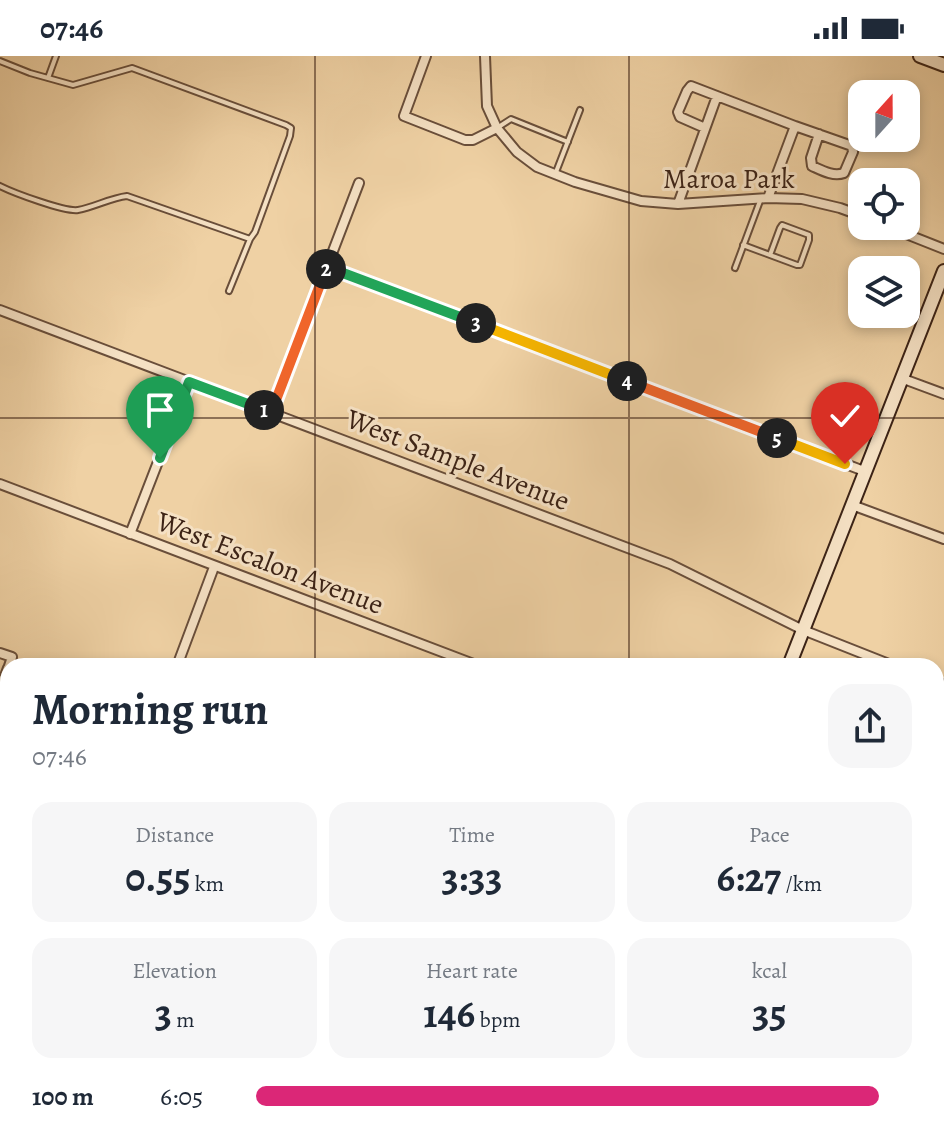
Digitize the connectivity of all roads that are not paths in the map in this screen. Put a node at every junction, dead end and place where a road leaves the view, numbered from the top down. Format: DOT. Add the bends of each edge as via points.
graph roads {
  1 [pos="56,56"];
  2 [pos="426,56"];
  3 [pos="485,56"];
  4 [pos="920,56"];
  5 [pos="0,61"];
  6 [pos="944,65"];
  7 [pos="48,78"];
  8 [pos="717,96"];
  9 [pos="580,110"];
  10 [pos="795,126"];
  11 [pos="497,128"];
  12 [pos="705,128"];
  13 [pos="819,134"];
  14 [pos="568,142"];
  15 [pos="555,174"];
  16 [pos="359,183"];
  17 [pos="0,186"];
  18 [pos="765,198"];
  19 [pos="678,204"];
  20 [pos="848,211"];
  21 [pos="250,239"];
  22 [pos="920,239"];
  23 [pos="743,245"];
  24 [pos="944,249"];
  25 [pos="770,255"];
  26 [pos="327,267"];
  27 [pos="735,268"];
  28 [pos="944,271"];
  29 [pos="229,291"];
  30 [pos="0,310"];
  31 [pos="901,378"];
  32 [pos="189,382"];
  33 [pos="944,394"];
  34 [pos="271,413"];
  35 [pos="864,471"];
  36 [pos="0,484"];
  37 [pos="852,505"];
  38 [pos="130,534"];
  39 [pos="944,539"];
  40 [pos="214,567"];
  41 [pos="803,630"];
  42 [pos="180,658"];
  43 [pos="458,658"];
  44 [pos="792,658"];
  45 [pos="874,658"];
  1 -- 7 [label="lane"];
  2 -- 11 [label="street" via="404,116 465,140"];
  3 -- 11 [label="street, Maroa Park" via="487,106"];
  4 -- 6 [label="main road"];
  5 -- 7 [label="lane"];
  7 -- 21 [label="lane" via="73,85 132,68 291,128"];
  8 -- 10 [label="street"];
  8 -- 12 [label="street"];
  8 -- 12 [label="street" via="691,86 678,112"];
  9 -- 14 [label="lane"];
  10 -- 13 [label="street"];
  10 -- 18 [label="street"];
  11 -- 14 [label="lane" via="511,119"];
  11 -- 15 [label="street, Maroa Park" via="517,152"];
  12 -- 19 [label="street"];
  13 -- 13 [label="street" via="852,146 844,173 812,166"];
  14 -- 15 [label="lane"];
  15 -- 19 [label="street, Maroa Park" via="641,201"];
  16 -- 26 [label="street"];
  17 -- 21 [label="lane" via="76,211 127,196"];
  18 -- 19 [label="street, Maroa Park"];
  18 -- 20 [label="street, Maroa Park" via="802,199"];
  18 -- 23 [label="lane"];
  21 -- 29 [label="lane"];
  22 -- 24 [label="street"];
  23 -- 25 [label="lane"];
  23 -- 27 [label="lane"];
  25 -- 25 [label="lane" via="800,265 809,235 782,225"];
  26 -- 34 [label="street"];
  26 -- 35 [label="street"];
  28 -- 31 [label="main road"];
  30 -- 32 [label="street, West Sample Avenue"];
  31 -- 33 [label="street"];
  31 -- 35 [label="main road"];
  32 -- 34 [label="street, West Sample Avenue"];
  32 -- 38 [label="street"];
  34 -- 41 [label="street, West Sample Avenue" via="670,564"];
  35 -- 37 [label="main road"];
  36 -- 38 [label="street, West Escalon Avenue"];
  37 -- 39 [label="street"];
  37 -- 41 [label="main road"];
  38 -- 40 [label="street, West Escalon Avenue"];
  40 -- 42 [label="street"];
  40 -- 43 [label="street, West Escalon Avenue"];
  41 -- 44 [label="main road"];
  41 -- 45 [label="street, West Sample Avenue"];
}
